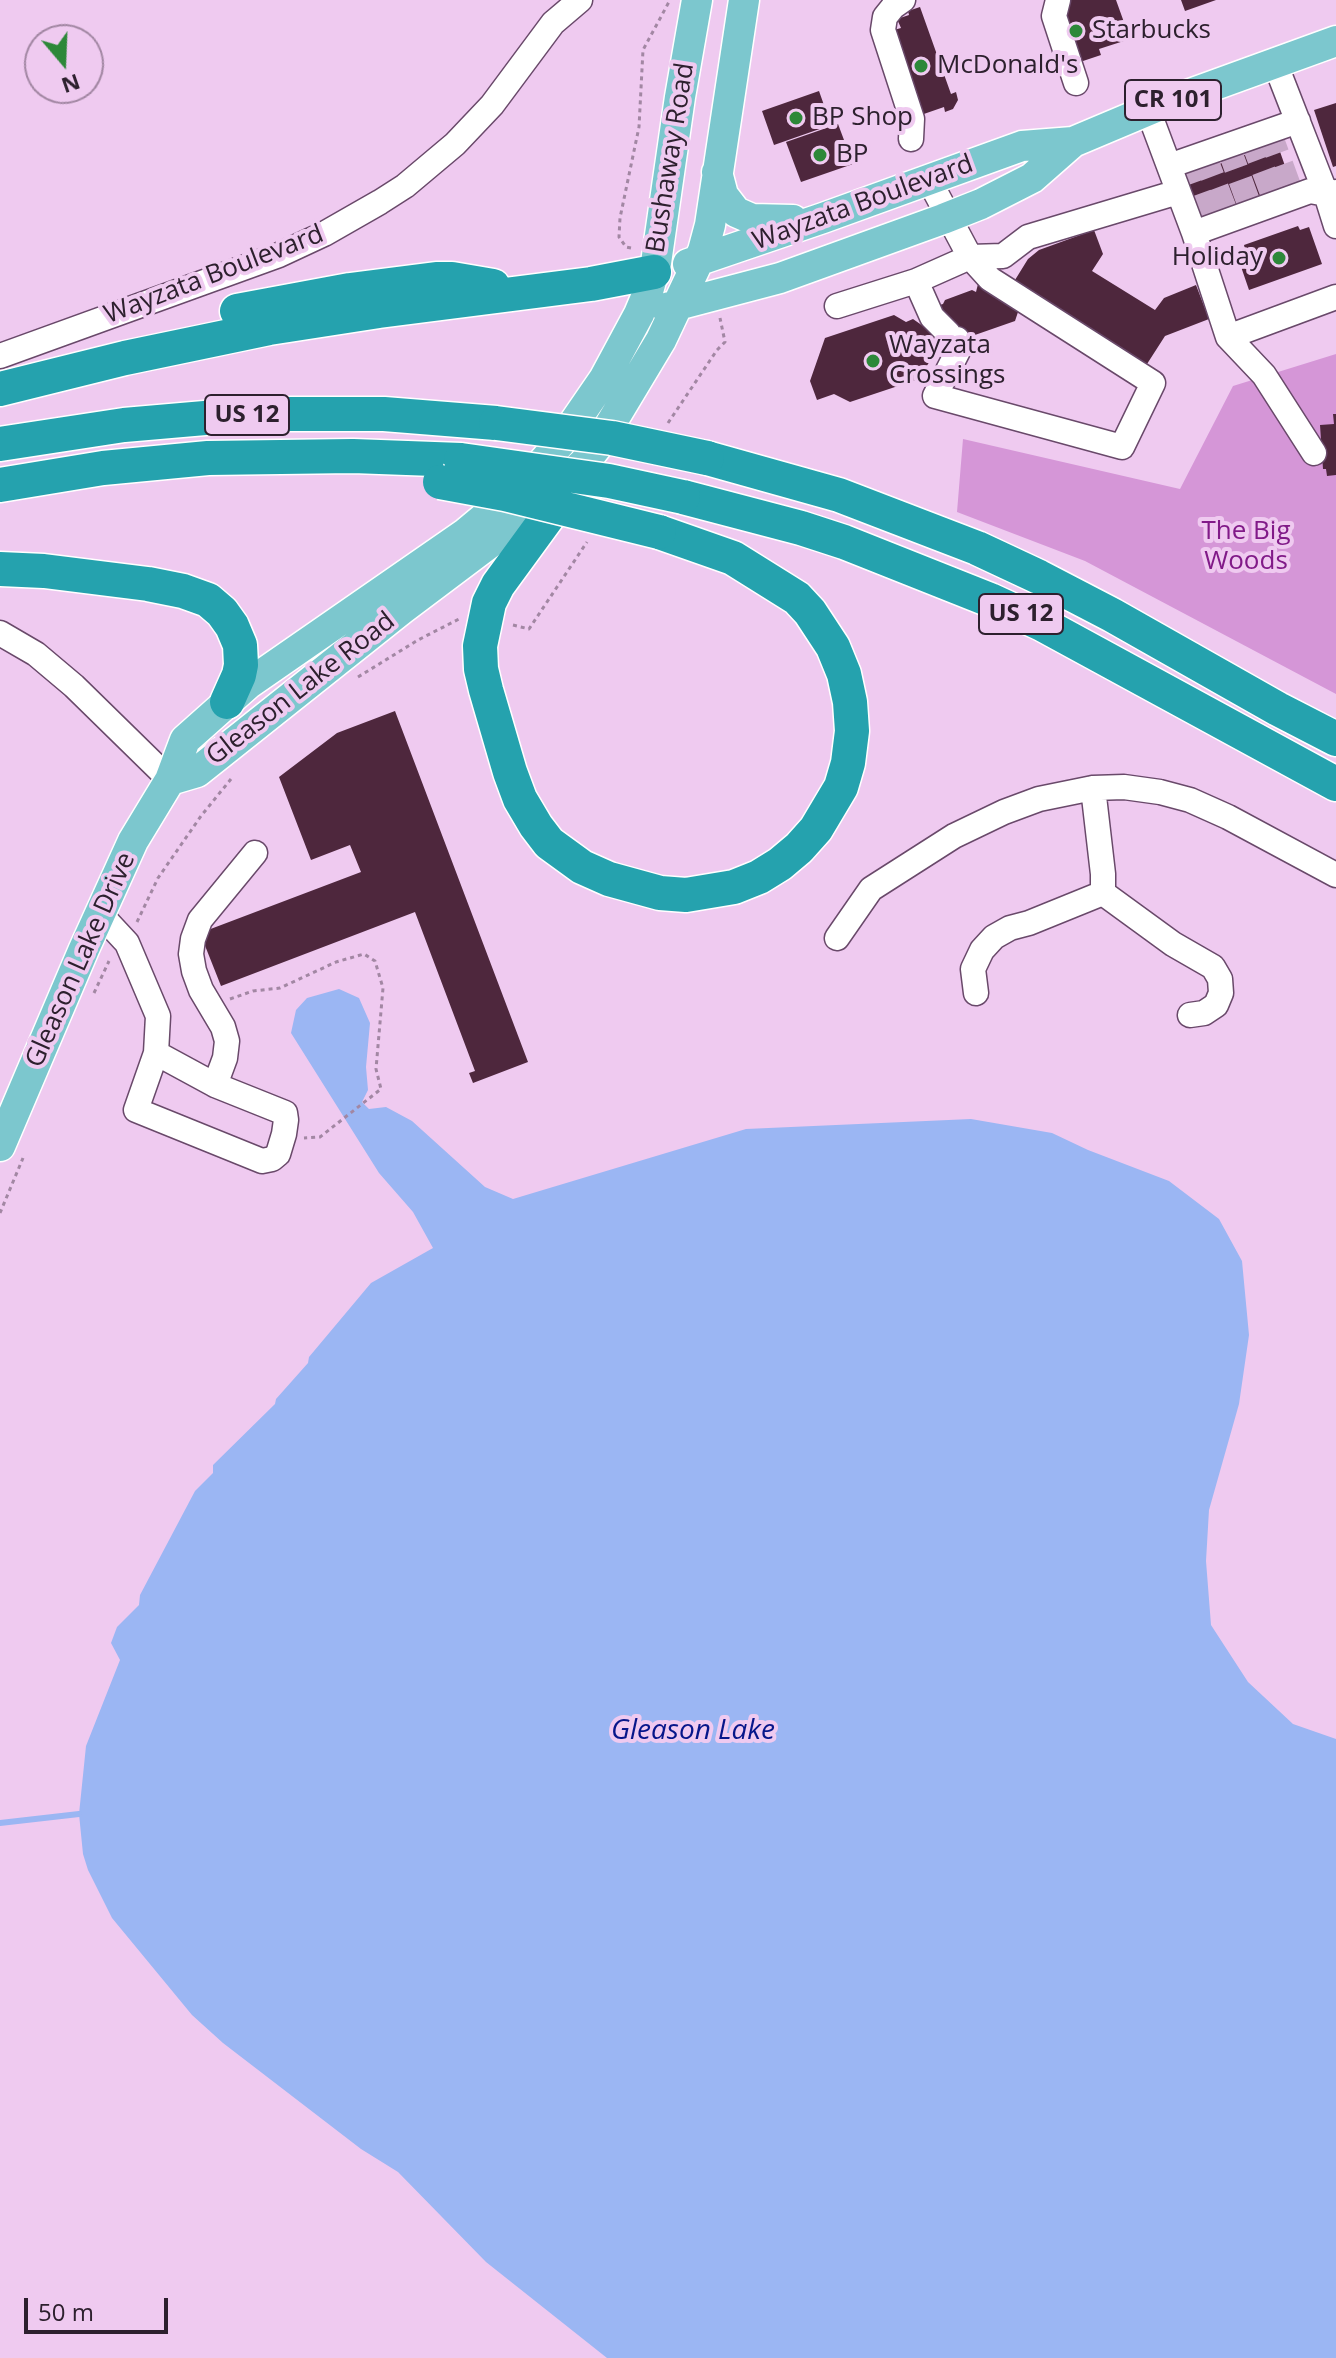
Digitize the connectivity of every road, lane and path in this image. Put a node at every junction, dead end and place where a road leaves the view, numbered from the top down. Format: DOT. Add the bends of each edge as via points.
graph roads {
  1 [pos="580,0"];
  2 [pos="697,0"];
  3 [pos="744,0"];
  4 [pos="903,0"];
  5 [pos="1058,0"];
  6 [pos="1336,41"];
  7 [pos="1275,63"];
  8 [pos="1076,83"];
  9 [pos="1148,110"];
  10 [pos="1298,121"];
  11 [pos="911,139"];
  12 [pos="1073,142"];
  13 [pos="1169,166"];
  14 [pos="717,171"];
  15 [pos="929,180"];
  16 [pos="1178,192"];
  17 [pos="1331,193"];
  18 [pos="947,217"];
  19 [pos="823,218"];
  20 [pos="1336,226"];
  21 [pos="1194,233"];
  22 [pos="970,257"];
  23 [pos="698,261"];
  24 [pos="654,272"];
  25 [pos="916,281"];
  26 [pos="728,292"];
  27 [pos="1336,297"];
  28 [pos="678,305"];
  29 [pos="837,306"];
  30 [pos="639,314"];
  31 [pos="1228,337"];
  32 [pos="2,377"];
  33 [pos="666,426"];
  34 [pos="0,444"];
  35 [pos="1314,453"];
  36 [pos="584,463"];
  37 [pos="450,471"];
  38 [pos="0,485"];
  39 [pos="589,540"];
  40 [pos="0,569"];
  41 [pos="471,616"];
  42 [pos="507,624"];
  43 [pos="0,633"];
  44 [pos="354,680"];
  45 [pos="227,702"];
  46 [pos="1336,739"];
  47 [pos="236,771"];
  48 [pos="170,780"];
  49 [pos="1336,784"];
  50 [pos="1093,788"];
  51 [pos="255,853"];
  52 [pos="1336,875"];
  53 [pos="1103,893"];
  54 [pos="100,914"];
  55 [pos="837,938"];
  56 [pos="127,943"];
  57 [pos="976,993"];
  58 [pos="91,999"];
  59 [pos="211,1006"];
  60 [pos="1190,1015"];
  61 [pos="156,1053"];
  62 [pos="215,1085"];
  63 [pos="284,1134"];
  64 [pos="0,1146"];
  1 -- 32 [label="street, Wayzata Boulevard" via="553,23 492,105 405,186 324,234"];
  2 -- 24 [label="main road, Bushaway Road"];
  3 -- 14 [label="main road, Bushaway Road"];
  4 -- 11 [label="street" via="885,17 883,30 912,119"];
  5 -- 8 [label="street" via="1054,16"];
  6 -- 7 [label="main road, Wayzata Boulevard / CR 101"];
  7 -- 9 [label="main road, Wayzata Boulevard / CR 101"];
  7 -- 10 [label="street"];
  9 -- 12 [label="main road, Wayzata Boulevard / CR 101"];
  9 -- 13 [label="street"];
  10 -- 13 [label="street"];
  10 -- 17 [label="street"];
  12 -- 15 [label="main road, Wayzata Boulevard / CR 101" via="1022,146"];
  12 -- 18 [label="main road, Wayzata Boulevard / CR 101" via="1032,178"];
  13 -- 16 [label="street"];
  14 -- 19 [label="main road, CR 101" via="726,199 743,216 775,221"];
  14 -- 23 [label="main road, Bushaway Road" via="710,225"];
  15 -- 18 [label="street"];
  15 -- 19 [label="main road, Wayzata Boulevard / CR 101"];
  16 -- 21 [label="street"];
  16 -- 22 [label="street" via="1028,237 1003,256"];
  17 -- 20 [label="street"];
  17 -- 21 [label="street" via="1310,191"];
  18 -- 22 [label="street"];
  18 -- 26 [label="main road, Wayzata Boulevard / CR 101" via="794,274"];
  19 -- 23 [label="main road, Wayzata Boulevard"];
  21 -- 31 [label="street"];
  22 -- 25 [label="street"];
  22 -- 25 [label="street" via="990,279 1153,383 1122,447 935,396 960,347 932,317"];
  23 -- 24 [label="main road, Wayzata Boulevard"];
  23 -- 28 [label="main road, Bushaway Road"];
  24 -- 30 [label="main road, Bushaway Road"];
  24 -- 32 [label="highway" via="524,293 452,279 300,298 156,330"];
  25 -- 29 [label="street"];
  26 -- 28 [label="main road, CR 101"];
  26 -- 33 [label="path" via="718,307 725,342"];
  27 -- 31 [label="street"];
  28 -- 30 [label="main road, CR 101"];
  28 -- 36 [label="main road, Gleason Lake Road"];
  30 -- 45 [label="main road, Gleason Lake Road" via="584,410 520,488 466,533"];
  31 -- 35 [label="street" via="1264,375"];
  34 -- 46 [label="highway, US 12, bridge" via="124,425 251,414 384,414 612,438 707,458 839,495 990,554"];
  36 -- 37 [label="highway, bridge" via="563,496 498,585 489,603 481,669 510,772 536,826 549,843 582,867 660,893 686,895 734,887 759,877 799,848 829,811 844,775 852,731 850,702 833,647 810,612 733,558 659,532 505,494"];
  36 -- 48 [label="main road, Gleason Lake Road" via="515,524 243,737 197,772"];
  37 -- 38 [label="highway, US 12" via="353,456 208,458"];
  37 -- 49 [label="highway, US 12, bridge" via="609,481 844,542 1042,624"];
  39 -- 42 [label="path" via="529,629"];
  40 -- 45 [label="highway" via="133,581 208,600 232,626 240,645 239,675"];
  41 -- 44 [label="path" via="456,619"];
  43 -- 48 [label="street" via="64,678"];
  45 -- 48 [label="main road, Gleason Lake Road" via="185,740"];
  47 -- 56 [label="path" via="158,878"];
  48 -- 54 [label="main road, Gleason Lake Drive" via="137,834"];
  50 -- 52 [label="street" via="1136,789 1190,800"];
  50 -- 53 [label="street"];
  50 -- 55 [label="street" via="1039,799 954,836 871,889"];
  51 -- 59 [label="street" via="200,920 193,939 194,971"];
  53 -- 57 [label="street" via="994,937 973,969"];
  53 -- 60 [label="street" via="1213,967 1220,979 1216,1005"];
  54 -- 56 [label="street"];
  54 -- 64 [label="main road, Gleason Lake Drive"];
  56 -- 58 [label="path" via="109,961"];
  56 -- 61 [label="street" via="158,1016"];
  59 -- 62 [label="street" via="227,1041"];
  59 -- 63 [label="path" via="280,988 364,954 375,961 383,988 376,1069 381,1089 320,1137"];
  61 -- 62 [label="street"];
  61 -- 63 [label="street" via="136,1110 262,1161 278,1154"];
  62 -- 63 [label="street" via="285,1113"];
}
